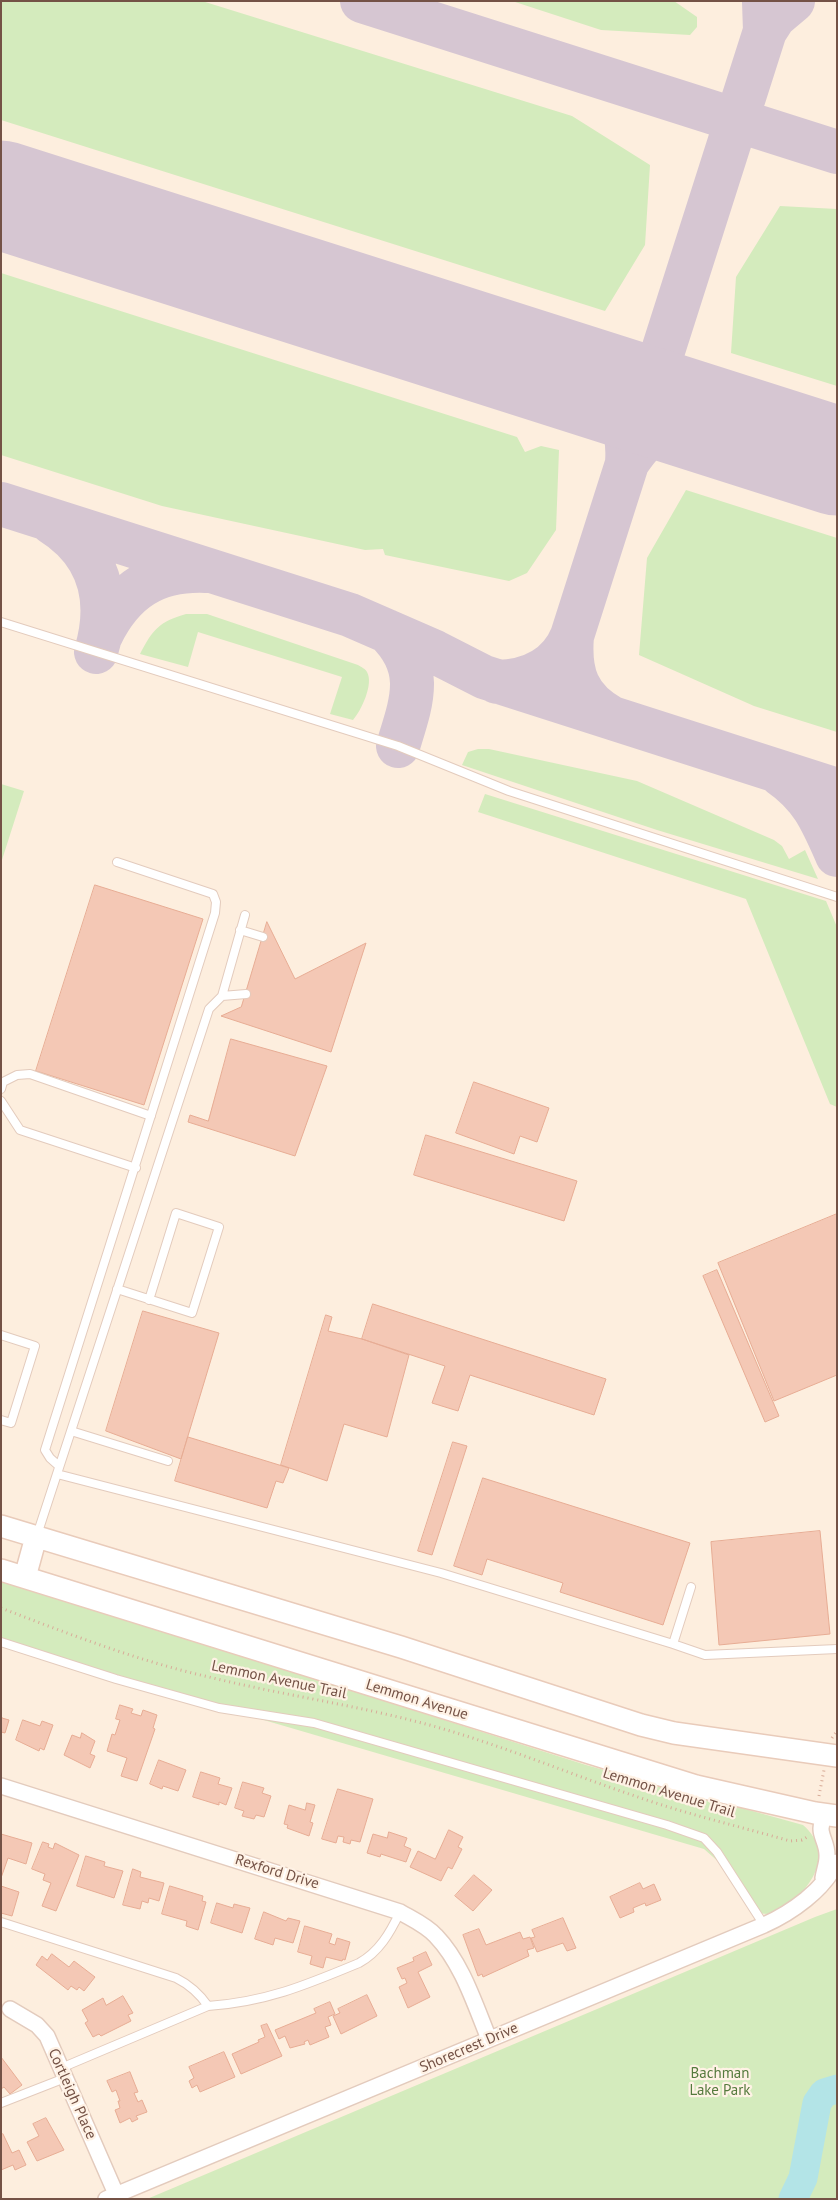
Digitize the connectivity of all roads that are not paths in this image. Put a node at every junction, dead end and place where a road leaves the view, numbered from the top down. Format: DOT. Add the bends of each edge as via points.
graph roads {
  1 [pos="1,622"];
  2 [pos="117,862"];
  3 [pos="837,897"];
  4 [pos="245,915"];
  5 [pos="240,930"];
  6 [pos="263,937"];
  7 [pos="246,994"];
  8 [pos="222,996"];
  9 [pos="1,1089"];
  10 [pos="1,1101"];
  11 [pos="152,1116"];
  12 [pos="136,1168"];
  13 [pos="117,1290"];
  14 [pos="149,1300"];
  15 [pos="1,1335"];
  16 [pos="1,1420"];
  17 [pos="71,1431"];
  18 [pos="168,1462"];
  19 [pos="58,1470"];
  20 [pos="1,1526"];
  21 [pos="36,1537"];
  22 [pos="1,1570"];
  23 [pos="25,1578"];
  24 [pos="691,1587"];
  25 [pos="1,1642"];
  26 [pos="674,1644"];
  27 [pos="837,1648"];
  28 [pos="832,1755"];
  29 [pos="1,1786"];
  30 [pos="829,1810"];
  31 [pos="837,1862"];
  32 [pos="822,1882"];
  33 [pos="400,1912"];
  34 [pos="1,1922"];
  35 [pos="764,1925"];
  36 [pos="208,2006"];
  37 [pos="10,2009"];
  38 [pos="489,2039"];
  39 [pos="63,2073"];
  40 [pos="1,2102"];
  41 [pos="111,2197"];
  1 -- 3 [label="lane" via="398,746 509,791"];
  2 -- 11 [label="lane" via="213,894 216,902"];
  4 -- 5 [label="lane"];
  5 -- 6 [label="lane"];
  5 -- 8 [label="lane"];
  7 -- 8 [label="lane"];
  8 -- 13 [label="lane" via="209,1009"];
  9 -- 11 [label="lane" via="3,1082 17,1075 30,1074"];
  10 -- 12 [label="lane" via="20,1130"];
  11 -- 12 [label="lane"];
  12 -- 19 [label="lane" via="45,1450"];
  13 -- 14 [label="lane"];
  13 -- 17 [label="lane"];
  14 -- 14 [label="lane" via="192,1313 219,1227 176,1213"];
  15 -- 16 [label="lane" via="35,1346 11,1423"];
  17 -- 18 [label="lane"];
  17 -- 19 [label="lane"];
  19 -- 21 [label="lane"];
  19 -- 26 [label="lane" via="442,1572"];
  20 -- 21 [label="main road"];
  21 -- 23 [label="main road"];
  21 -- 28 [label="main road" via="401,1647 641,1725 674,1733"];
  22 -- 23 [label="main road, Lemmon Avenue"];
  23 -- 30 [label="main road, Lemmon Avenue" via="687,1784"];
  24 -- 26 [label="lane"];
  25 -- 35 [label="lane" via="219,1708 314,1723 704,1838 717,1852"];
  26 -- 27 [label="lane" via="705,1655"];
  29 -- 33 [label="street, Rexford Drive"];
  30 -- 32 [label="street" via="820,1829 827,1857"];
  31 -- 32 [label="street, Shorecrest Drive"];
  32 -- 35 [label="street, Shorecrest Drive" via="797,1907"];
  33 -- 36 [label="lane" via="371,1957 278,1995"];
  33 -- 38 [label="street, Rexford Drive" via="436,1935 449,1952"];
  34 -- 36 [label="lane" via="176,1978 188,1984"];
  35 -- 38 [label="street, Shorecrest Drive"];
  36 -- 39 [label="lane"];
  37 -- 39 [label="street, Cortleigh Place" via="38,2025 47,2036"];
  38 -- 41 [label="street, Shorecrest Drive"];
  39 -- 40 [label="lane"];
  39 -- 41 [label="street, Cortleigh Place"];
}
